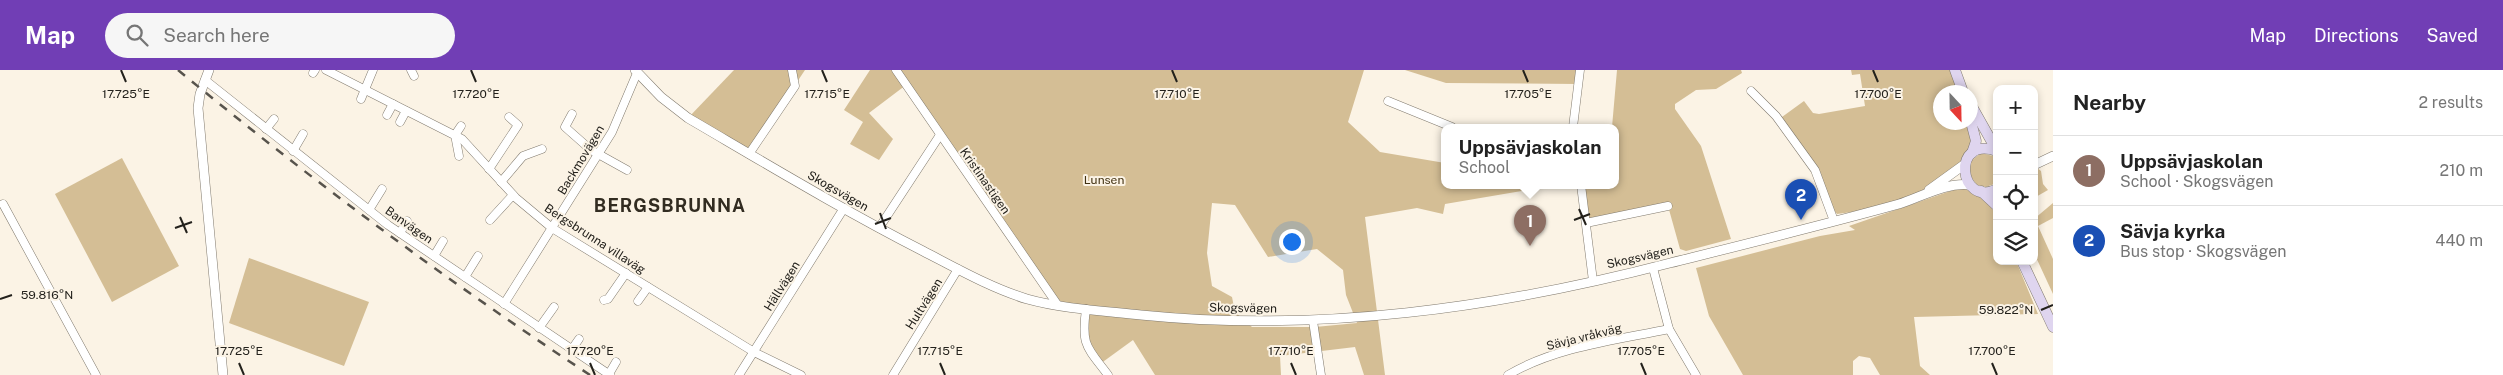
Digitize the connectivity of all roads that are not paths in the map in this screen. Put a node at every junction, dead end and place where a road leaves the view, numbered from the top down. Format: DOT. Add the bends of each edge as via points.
graph roads {
  1 [pos="209,70"];
  2 [pos="326,70"];
  3 [pos="373,70"];
  4 [pos="792,70"];
  5 [pos="896,70"];
  6 [pos="1580,70"];
  7 [pos="636,72"];
  8 [pos="1956,73"];
  9 [pos="361,76"];
  10 [pos="205,80"];
  11 [pos="356,85"];
  12 [pos="1961,85"];
  13 [pos="372,90"];
  14 [pos="1751,91"];
  15 [pos="361,99"];
  16 [pos="1388,102"];
  17 [pos="393,104"];
  18 [pos="406,111"];
  19 [pos="572,114"];
  20 [pos="386,115"];
  21 [pos="509,117"];
  22 [pos="1978,117"];
  23 [pos="274,119"];
  24 [pos="400,122"];
  25 [pos="1444,124"];
  26 [pos="1573,124"];
  27 [pos="461,126"];
  28 [pos="266,129"];
  29 [pos="1973,130"];
  30 [pos="303,134"];
  31 [pos="455,135"];
  32 [pos="940,135"];
  33 [pos="1993,144"];
  34 [pos="542,149"];
  35 [pos="1993,150"];
  36 [pos="293,151"];
  37 [pos="1972,153"];
  38 [pos="598,154"];
  39 [pos="749,154"];
  40 [pos="2053,155"];
  41 [pos="459,156"];
  42 [pos="2038,158"];
  43 [pos="1965,164"];
  44 [pos="2038,164"];
  45 [pos="489,168"];
  46 [pos="627,170"];
  47 [pos="501,182"];
  48 [pos="1970,185"];
  49 [pos="382,189"];
  50 [pos="1582,189"];
  51 [pos="1993,190"];
  52 [pos="1981,191"];
  53 [pos="513,195"];
  54 [pos="1903,202"];
  55 [pos="1993,202"];
  56 [pos="3,204"];
  57 [pos="1668,206"];
  58 [pos="844,208"];
  59 [pos="369,210"];
  60 [pos="547,212"];
  61 [pos="541,219"];
  62 [pos="490,220"];
  63 [pos="408,221"];
  64 [pos="1834,221"];
  65 [pos="1586,223"];
  66 [pos="552,228"];
  67 [pos="879,228"];
  68 [pos="400,234"];
  69 [pos="443,241"];
  70 [pos="434,256"];
  71 [pos="478,256"];
  72 [pos="2024,265"];
  73 [pos="618,268"];
  74 [pos="1653,268"];
  75 [pos="958,269"];
  76 [pos="626,273"];
  77 [pos="612,275"];
  78 [pos="464,277"];
  79 [pos="1593,281"];
  80 [pos="648,287"];
  81 [pos="604,300"];
  82 [pos="638,301"];
  83 [pos="504,304"];
  84 [pos="1057,304"];
  85 [pos="554,306"];
  86 [pos="1086,309"];
  87 [pos="1313,321"];
  88 [pos="539,328"];
  89 [pos="2053,328"];
  90 [pos="1669,329"];
  91 [pos="579,339"];
  92 [pos="572,349"];
  93 [pos="754,352"];
  94 [pos="616,362"];
  95 [pos="96,375"];
  96 [pos="223,375"];
  97 [pos="610,375"];
  98 [pos="739,375"];
  99 [pos="801,375"];
  100 [pos="893,375"];
  101 [pos="1108,375"];
  102 [pos="1321,375"];
  103 [pos="1508,375"];
  104 [pos="1696,375"];
  1 -- 10 [label="street"];
  2 -- 11 [label="street, Bergsbrunna villaväg"];
  3 -- 13 [label="street"];
  4 -- 39 [label="street" via="795,86"];
  5 -- 32 [label="street, Kristinastigen"];
  6 -- 26 [label="street"];
  7 -- 38 [label="street, Backmovägen" via="612,132"];
  7 -- 39 [label="street, Skogsvägen" via="688,118"];
  8 -- 12 [label="main road"];
  9 -- 11 [label="street"];
  10 -- 28 [label="street, Banvägen"];
  10 -- 96 [label="street" via="198,108"];
  11 -- 13 [label="street, Bergsbrunna villaväg"];
  13 -- 15 [label="street"];
  13 -- 17 [label="street, Bergsbrunna villaväg"];
  14 -- 64 [label="street" via="1780,122 1815,170"];
  16 -- 25 [label="street"];
  17 -- 18 [label="street, Bergsbrunna villaväg"];
  17 -- 20 [label="street"];
  18 -- 24 [label="street"];
  18 -- 31 [label="street, Bergsbrunna villaväg"];
  19 -- 38 [label="street" via="566,127"];
  21 -- 45 [label="street" via="518,125"];
  22 -- 33 [label="main road"];
  23 -- 28 [label="street"];
  27 -- 31 [label="street"];
  28 -- 36 [label="street, Banvägen"];
  29 -- 37 [label="main road" via="1976,140"];
  30 -- 36 [label="street"];
  31 -- 41 [label="street"];
  31 -- 45 [label="street, Bergsbrunna villaväg" via="462,139 477,161"];
  32 -- 67 [label="street"];
  32 -- 84 [label="street, Kristinastigen"];
  34 -- 47 [label="street" via="523,156"];
  35 -- 37 [label="main road" via="1981,149"];
  36 -- 59 [label="street, Banvägen" via="326,172"];
  37 -- 43 [label="main road"];
  38 -- 46 [label="street"];
  38 -- 66 [label="street, Backmovägen"];
  39 -- 58 [label="street, Skogsvägen"];
  40 -- 42 [label="street"];
  40 -- 44 [label="street"];
  43 -- 48 [label="main road" via="1964,174"];
  43 -- 54 [label="street, Skogsvägen" via="1934,188"];
  45 -- 47 [label="street, Bergsbrunna villaväg"];
  47 -- 53 [label="street, Bergsbrunna villaväg"];
  48 -- 52 [label="main road"];
  48 -- 54 [label="street, Skogsvägen" via="1956,185"];
  49 -- 59 [label="street"];
  50 -- 65 [label="street"];
  51 -- 52 [label="main road"];
  52 -- 55 [label="main road"];
  53 -- 61 [label="street, Bergsbrunna villaväg"];
  53 -- 62 [label="street"];
  54 -- 64 [label="street, Skogsvägen"];
  56 -- 95 [label="street"];
  57 -- 65 [label="street"];
  58 -- 67 [label="street, Skogsvägen"];
  58 -- 93 [label="street, Hällvägen"];
  59 -- 68 [label="street, Banvägen"];
  60 -- 61 [label="street"];
  61 -- 66 [label="street, Bergsbrunna villaväg"];
  63 -- 68 [label="street"];
  64 -- 74 [label="street, Skogsvägen"];
  65 -- 79 [label="street"];
  66 -- 73 [label="street, Bergsbrunna villaväg" via="582,242"];
  66 -- 83 [label="street, Backmovägen" via="514,281"];
  67 -- 75 [label="street, Skogsvägen"];
  68 -- 70 [label="street, Banvägen"];
  69 -- 70 [label="street"];
  70 -- 78 [label="street, Banvägen"];
  71 -- 78 [label="street"];
  72 -- 89 [label="main road"];
  73 -- 76 [label="street, Bergsbrunna villaväg"];
  73 -- 77 [label="street"];
  74 -- 79 [label="street, Skogsvägen"];
  74 -- 90 [label="street"];
  75 -- 84 [label="street, Skogsvägen" via="1027,298"];
  75 -- 100 [label="street, Hultvägen"];
  76 -- 80 [label="street, Bergsbrunna villaväg"];
  76 -- 81 [label="street"];
  78 -- 83 [label="street, Banvägen"];
  79 -- 87 [label="street, Skogsvägen" via="1436,309"];
  80 -- 82 [label="street"];
  80 -- 93 [label="street, Bergsbrunna villaväg"];
  83 -- 88 [label="street, Banvägen"];
  84 -- 86 [label="street, Skogsvägen"];
  85 -- 88 [label="street"];
  86 -- 87 [label="street, Skogsvägen" via="1183,319"];
  86 -- 101 [label="street" via="1082,333"];
  87 -- 102 [label="street"];
  88 -- 92 [label="street, Banvägen"];
  90 -- 103 [label="street, Sävja vråkväg" via="1529,362"];
  90 -- 104 [label="street"];
  91 -- 92 [label="street"];
  92 -- 97 [label="street, Banvägen"];
  93 -- 98 [label="street, Hällvägen"];
  93 -- 99 [label="street, Bergsbrunna villaväg"];
  94 -- 97 [label="street"];
}
